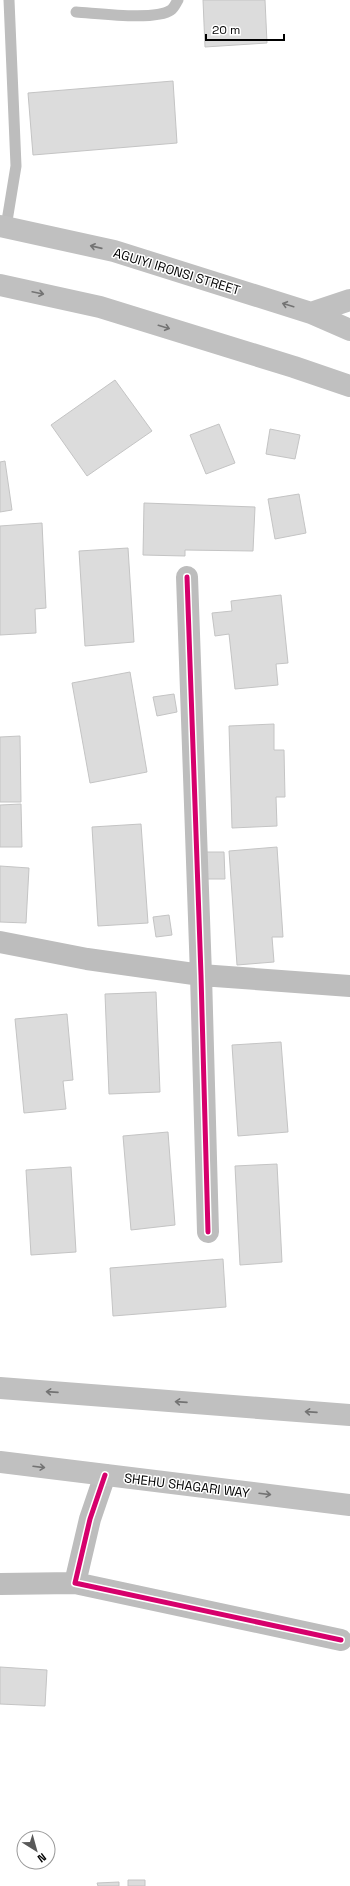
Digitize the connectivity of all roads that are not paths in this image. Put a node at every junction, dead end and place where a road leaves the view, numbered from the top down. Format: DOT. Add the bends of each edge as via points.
graph roads {
  1 [pos="9,0"];
  2 [pos="178,0"];
  3 [pos="76,12"];
  4 [pos="3,226"];
  5 [pos="0,285"];
  6 [pos="350,300"];
  7 [pos="311,312"];
  8 [pos="350,330"];
  9 [pos="294,367"];
  10 [pos="350,386"];
  11 [pos="350,398"];
  12 [pos="187,577"];
  13 [pos="0,942"];
  14 [pos="201,975"];
  15 [pos="350,986"];
  16 [pos="208,1232"];
  17 [pos="0,1388"];
  18 [pos="350,1415"];
  19 [pos="0,1462"];
  20 [pos="105,1475"];
  21 [pos="350,1505"];
  22 [pos="75,1583"];
  23 [pos="0,1584"];
  24 [pos="341,1640"];
  1 -- 4 [label="lane" via="16,166"];
  2 -- 3 [label="lane" via="167,12 148,16"];
  7 -- 4 [label="main road, AGUIYI IRONSI STREET, one-way" via="114,251"];
  5 -- 9 [label="main road, one-way" via="100,307"];
  6 -- 7 [label="main road"];
  7 -- 8 [label="main road, AGUIYI IRONSI STREET"];
  9 -- 10 [label="main road"];
  9 -- 11 [label="main road"];
  12 -- 14 [label="street"];
  13 -- 14 [label="street" via="87,959"];
  14 -- 15 [label="street"];
  14 -- 16 [label="street"];
  18 -- 17 [label="main road, one-way"];
  19 -- 20 [label="main road, SHEHU SHAGARI WAY, one-way"];
  20 -- 21 [label="main road, SHEHU SHAGARI WAY, one-way"];
  20 -- 22 [label="street" via="90,1518"];
  22 -- 23 [label="street"];
  22 -- 24 [label="street"];
}
